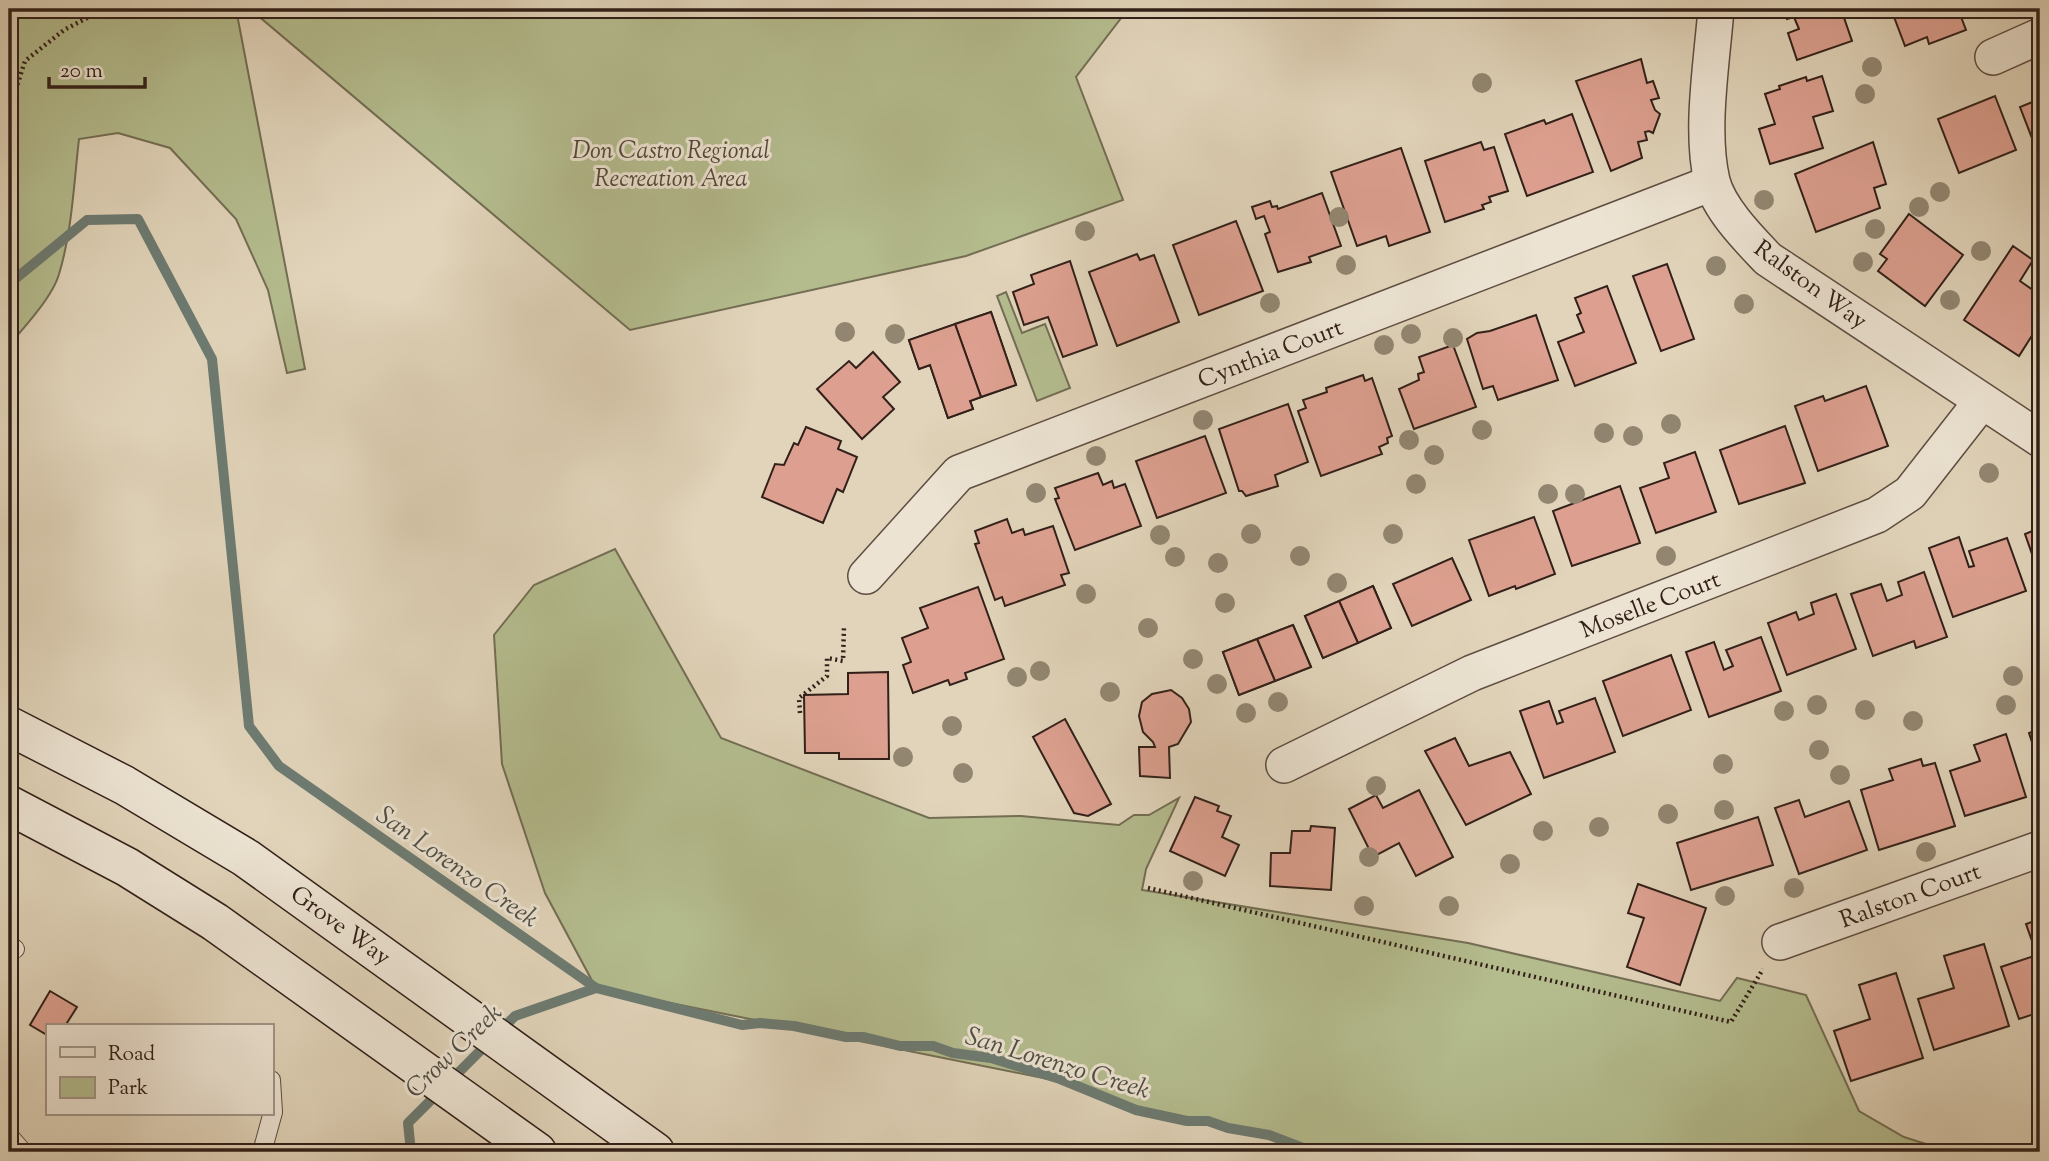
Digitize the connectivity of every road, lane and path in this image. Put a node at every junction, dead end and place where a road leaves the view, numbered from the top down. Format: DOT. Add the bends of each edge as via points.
graph roads {
  1 [pos="104,9"];
  2 [pos="1716,9"];
  3 [pos="2040,36"];
  4 [pos="1993,57"];
  5 [pos="14,95"];
  6 [pos="1712,183"];
  7 [pos="1982,401"];
  8 [pos="2040,439"];
  9 [pos="866,576"];
  10 [pos="844,626"];
  11 [pos="800,713"];
  12 [pos="9,726"];
  13 [pos="1284,765"];
  14 [pos="9,805"];
  15 [pos="2040,849"];
  16 [pos="1148,888"];
  17 [pos="1780,942"];
  18 [pos="272,1116"];
  19 [pos="9,1136"];
  20 [pos="23,1152"];
  21 [pos="262,1152"];
  22 [pos="537,1152"];
  23 [pos="655,1152"];
  1 -- 5 [label="path" via="64,30 25,61"];
  2 -- 6 [label="street, Ralston Way" via="1707,132"];
  3 -- 4 [label="street"];
  6 -- 7 [label="street, Ralston Way" via="1735,224 1768,259"];
  6 -- 9 [label="street, Cynthia Court" via="959,473"];
  7 -- 8 [label="street, Ralston Way"];
  7 -- 13 [label="street, Moselle Court" via="1910,493 1877,515 1472,673"];
  10 -- 11 [label="path" via="844,661 827,658 827,676 799,698"];
  12 -- 23 [label="main road, Grove Way" via="210,835 334,919"];
  14 -- 22 [label="main road" via="194,908"];
  15 -- 17 [label="street, Ralston Court"];
  16 -- 17 [label="path" via="1731,1022"];
  18 -- 21 [label="lane"];
  19 -- 20 [label="lane"];
}
